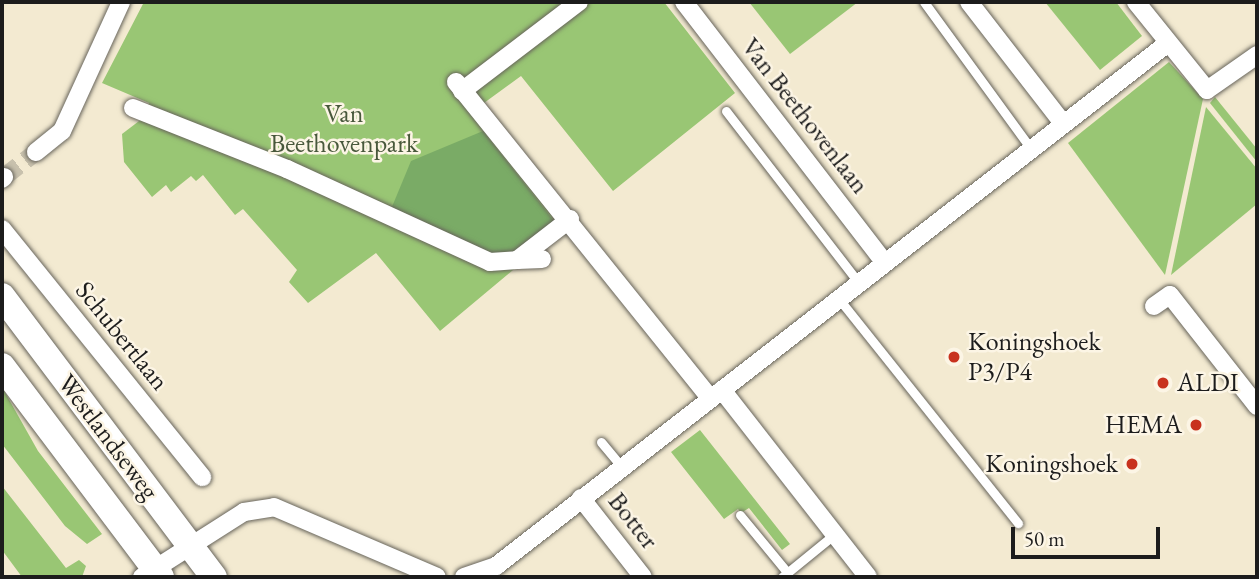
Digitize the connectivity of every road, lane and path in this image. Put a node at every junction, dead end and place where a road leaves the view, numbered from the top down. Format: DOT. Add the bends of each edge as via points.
graph roads {
  1 [pos="121,2"];
  2 [pos="579,2"];
  3 [pos="684,2"];
  4 [pos="924,2"];
  5 [pos="969,2"];
  6 [pos="1136,2"];
  7 [pos="1168,43"];
  8 [pos="1257,55"];
  9 [pos="133,108"];
  10 [pos="726,111"];
  11 [pos="1063,123"];
  12 [pos="1031,149"];
  13 [pos="36,152"];
  14 [pos="570,219"];
  15 [pos="2,229"];
  16 [pos="542,259"];
  17 [pos="517,260"];
  18 [pos="885,263"];
  19 [pos="859,283"];
  20 [pos="2,296"];
  21 [pos="839,299"];
  22 [pos="1154,306"];
  23 [pos="2,366"];
  24 [pos="716,394"];
  25 [pos="1257,406"];
  26 [pos="601,442"];
  27 [pos="622,467"];
  28 [pos="202,477"];
  29 [pos="581,498"];
  30 [pos="740,515"];
  31 [pos="1018,523"];
  32 [pos="835,534"];
  33 [pos="190,545"];
  34 [pos="153,574"];
  35 [pos="784,575"];
  36 [pos="214,577"];
  37 [pos="437,577"];
  38 [pos="464,577"];
  39 [pos="643,577"];
  40 [pos="868,577"];
  1 -- 13 [label="street" via="62,131"];
  2 -- 14 [label="street" via="459,87"];
  3 -- 18 [label="street, Van Beethovenlaan"];
  4 -- 12 [label="lane"];
  5 -- 11 [label="street"];
  6 -- 7 [label="street"];
  7 -- 8 [label="street" via="1207,90"];
  7 -- 11 [label="street"];
  9 -- 17 [label="street" via="287,169 436,241 490,262"];
  10 -- 19 [label="lane"];
  11 -- 12 [label="street"];
  12 -- 18 [label="street"];
  14 -- 17 [label="street"];
  14 -- 24 [label="street"];
  15 -- 28 [label="street, Schubertlaan"];
  16 -- 17 [label="street"];
  18 -- 19 [label="street"];
  19 -- 21 [label="street"];
  20 -- 33 [label="main road, Westlandseweg"];
  21 -- 24 [label="street"];
  21 -- 31 [label="lane"];
  22 -- 25 [label="street" via="1170,295"];
  23 -- 34 [label="main road, Westlandseweg"];
  24 -- 27 [label="street"];
  24 -- 32 [label="street"];
  26 -- 27 [label="lane"];
  27 -- 29 [label="street"];
  29 -- 38 [label="street" via="496,566"];
  29 -- 39 [label="street, Botter"];
  30 -- 35 [label="lane"];
  32 -- 35 [label="lane"];
  32 -- 40 [label="street"];
  33 -- 34 [label="street"];
  33 -- 36 [label="main road, Westlandseweg"];
  33 -- 37 [label="street" via="244,512 274,507"];
}
